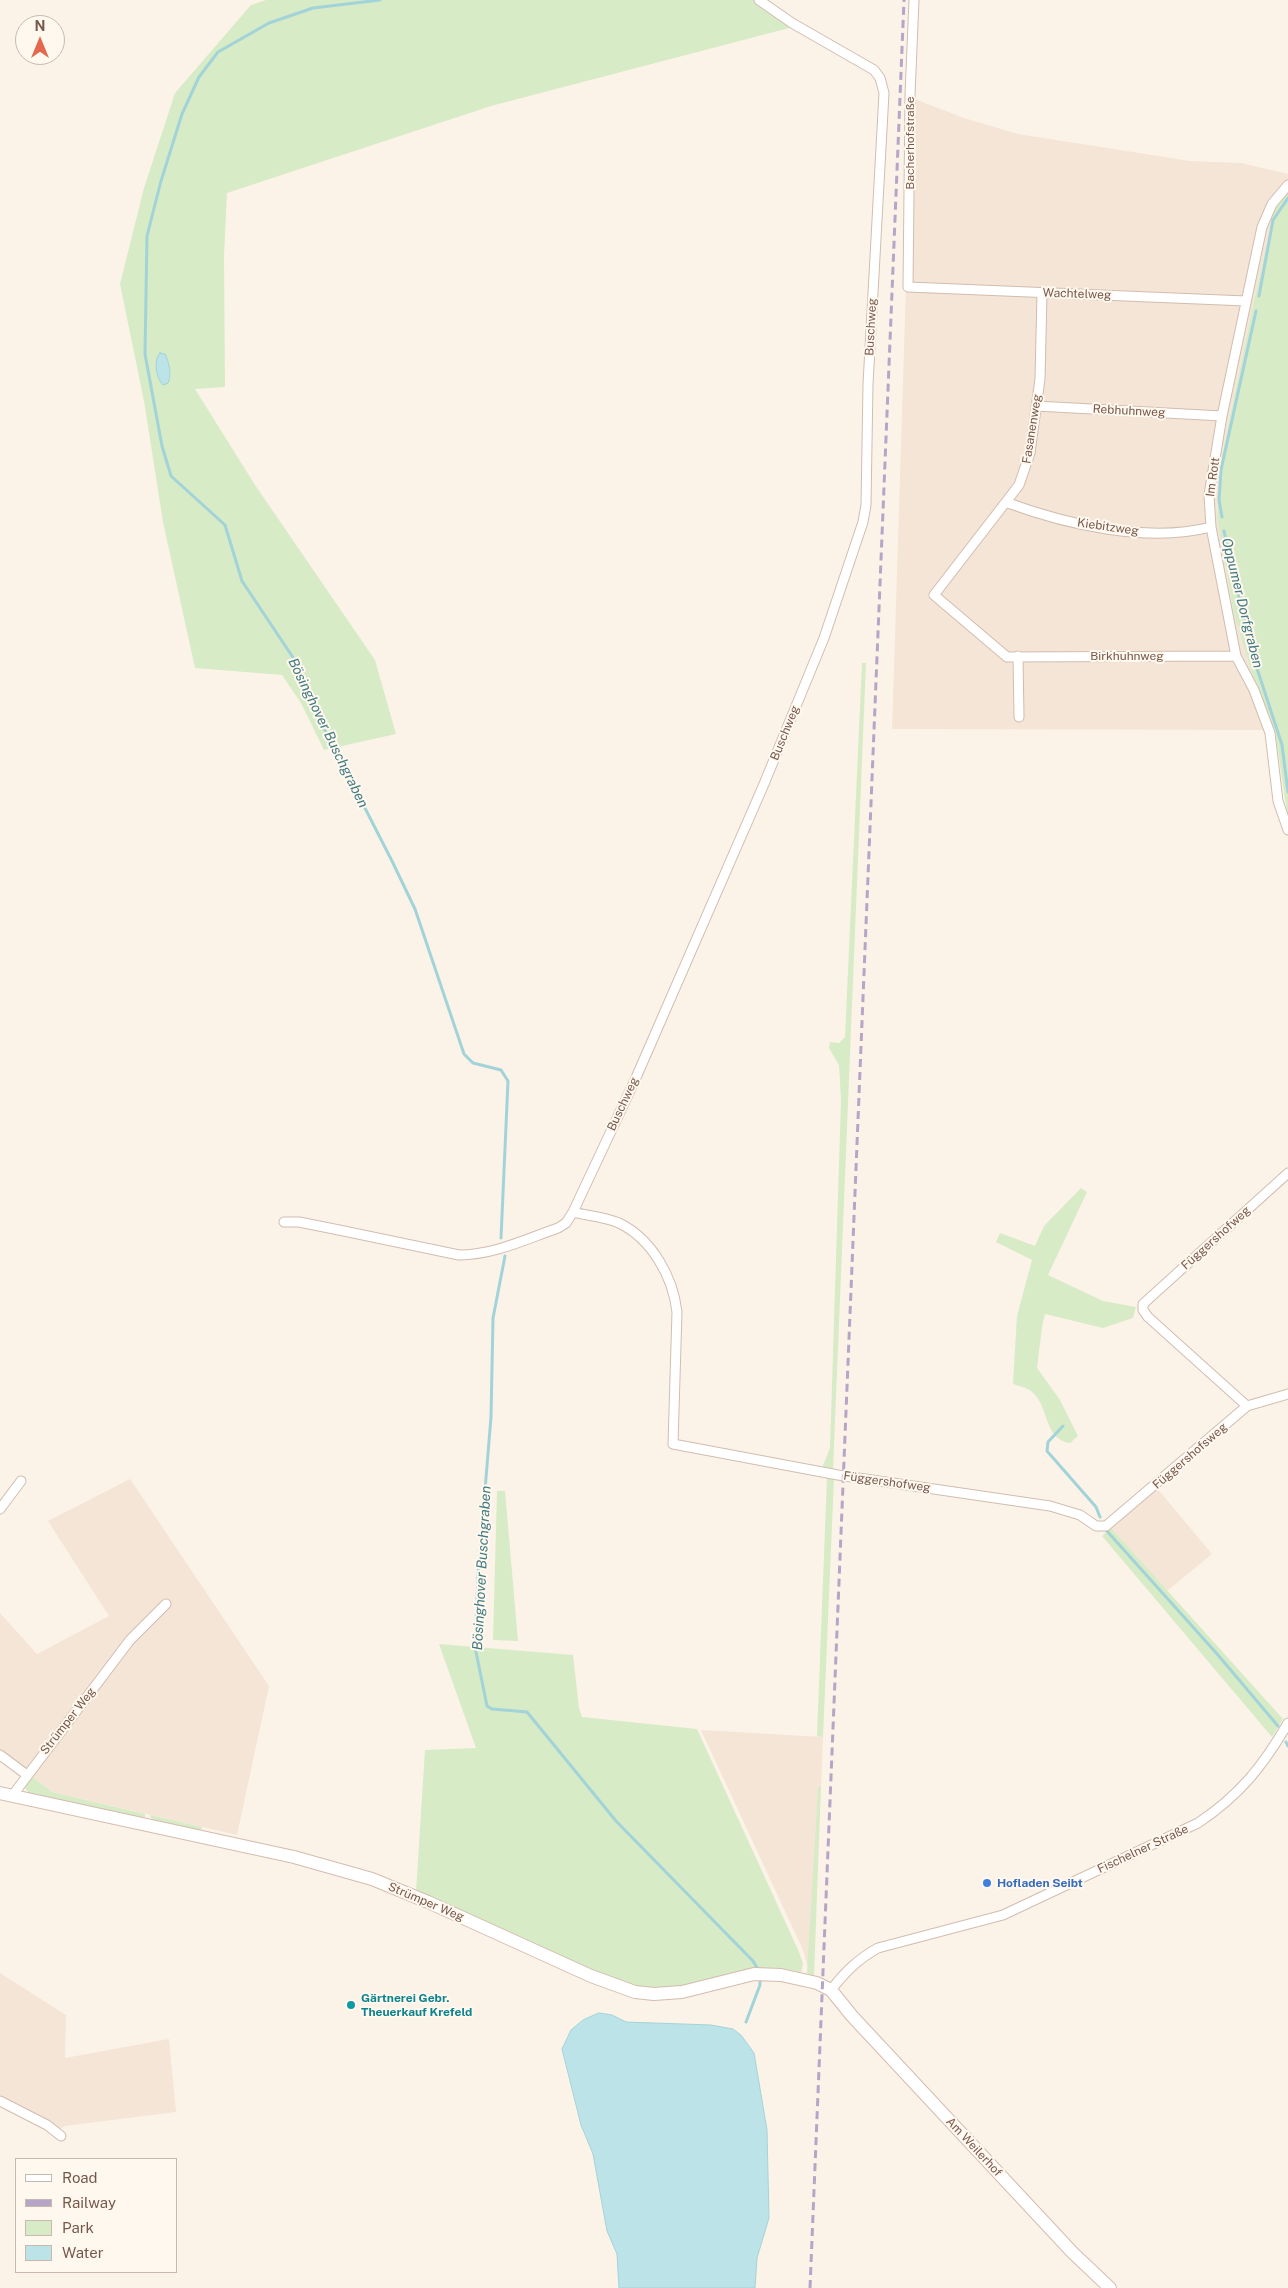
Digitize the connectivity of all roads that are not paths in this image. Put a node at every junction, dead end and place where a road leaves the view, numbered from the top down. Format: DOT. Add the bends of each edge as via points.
graph roads {
  1 [pos="759,0"];
  2 [pos="914,0"];
  3 [pos="1288,185"];
  4 [pos="908,287"];
  5 [pos="1042,293"];
  6 [pos="1246,301"];
  7 [pos="1036,406"];
  8 [pos="1222,416"];
  9 [pos="1008,503"];
  10 [pos="1211,527"];
  11 [pos="934,594"];
  12 [pos="1018,656"];
  13 [pos="1236,656"];
  14 [pos="1019,717"];
  15 [pos="1288,830"];
  16 [pos="1288,1173"];
  17 [pos="573,1212"];
  18 [pos="284,1222"];
  19 [pos="1288,1394"];
  20 [pos="1248,1406"];
  21 [pos="21,1481"];
  22 [pos="0,1510"];
  23 [pos="1096,1526"];
  24 [pos="166,1604"];
  25 [pos="1288,1723"];
  26 [pos="0,1755"];
  27 [pos="27,1775"];
  28 [pos="6,1795"];
  29 [pos="831,1990"];
  30 [pos="0,2101"];
  31 [pos="61,2136"];
  32 [pos="1110,2288"];
  1 -- 17 [label="street, Buschweg" via="874,70 883,85 868,384 866,505 824,638 772,766 635,1080"];
  2 -- 4 [label="street, Bacherhofstraße"];
  3 -- 6 [label="street, Im Rott" via="1272,204 1262,226"];
  4 -- 5 [label="street, Wachtelweg"];
  5 -- 6 [label="street, Wachtelweg"];
  5 -- 7 [label="street, Fasanenweg" via="1040,379"];
  6 -- 8 [label="street, Im Rott"];
  7 -- 8 [label="street, Rebhuhnweg"];
  7 -- 9 [label="street, Fasanenweg" via="1028,463"];
  8 -- 10 [label="street, Im Rott" via="1208,495"];
  9 -- 10 [label="street, Kiebitzweg" via="1061,520 1125,530 1167,534"];
  9 -- 11 [label="street, Fasanenweg"];
  10 -- 13 [label="street, Im Rott"];
  11 -- 12 [label="street, Birkhuhnweg" via="1007,656"];
  12 -- 13 [label="street, Birkhuhnweg"];
  12 -- 14 [label="street"];
  13 -- 15 [label="street, Im Rott" via="1254,690 1270,733 1278,801"];
  16 -- 20 [label="street, Függershofweg" via="1143,1304 1148,1317"];
  17 -- 18 [label="street" via="558,1228 475,1255 460,1255 315,1225"];
  17 -- 23 [label="street, Függershofweg" via="620,1224 645,1244 668,1277 677,1312 673,1444 838,1474 1050,1506 1080,1515"];
  19 -- 20 [label="street, Függershofsweg"];
  20 -- 23 [label="street, Függershofsweg" via="1115,1520 1106,1526"];
  21 -- 22 [label="street"];
  24 -- 27 [label="street, Strümper Weg" via="130,1640"];
  25 -- 29 [label="street, Fischelner Straße" via="1256,1774 1220,1809 1198,1823 1003,1915 878,1948 862,1956"];
  26 -- 27 [label="street"];
  27 -- 28 [label="street, Strümper Weg"];
  28 -- 29 [label="street, Strümper Weg" via="294,1857 364,1877 635,1992 682,1992 760,1974 805,1980"];
  29 -- 32 [label="street, Am Weilerhof" via="1066,2245"];
  30 -- 31 [label="street" via="47,2124"];
}
